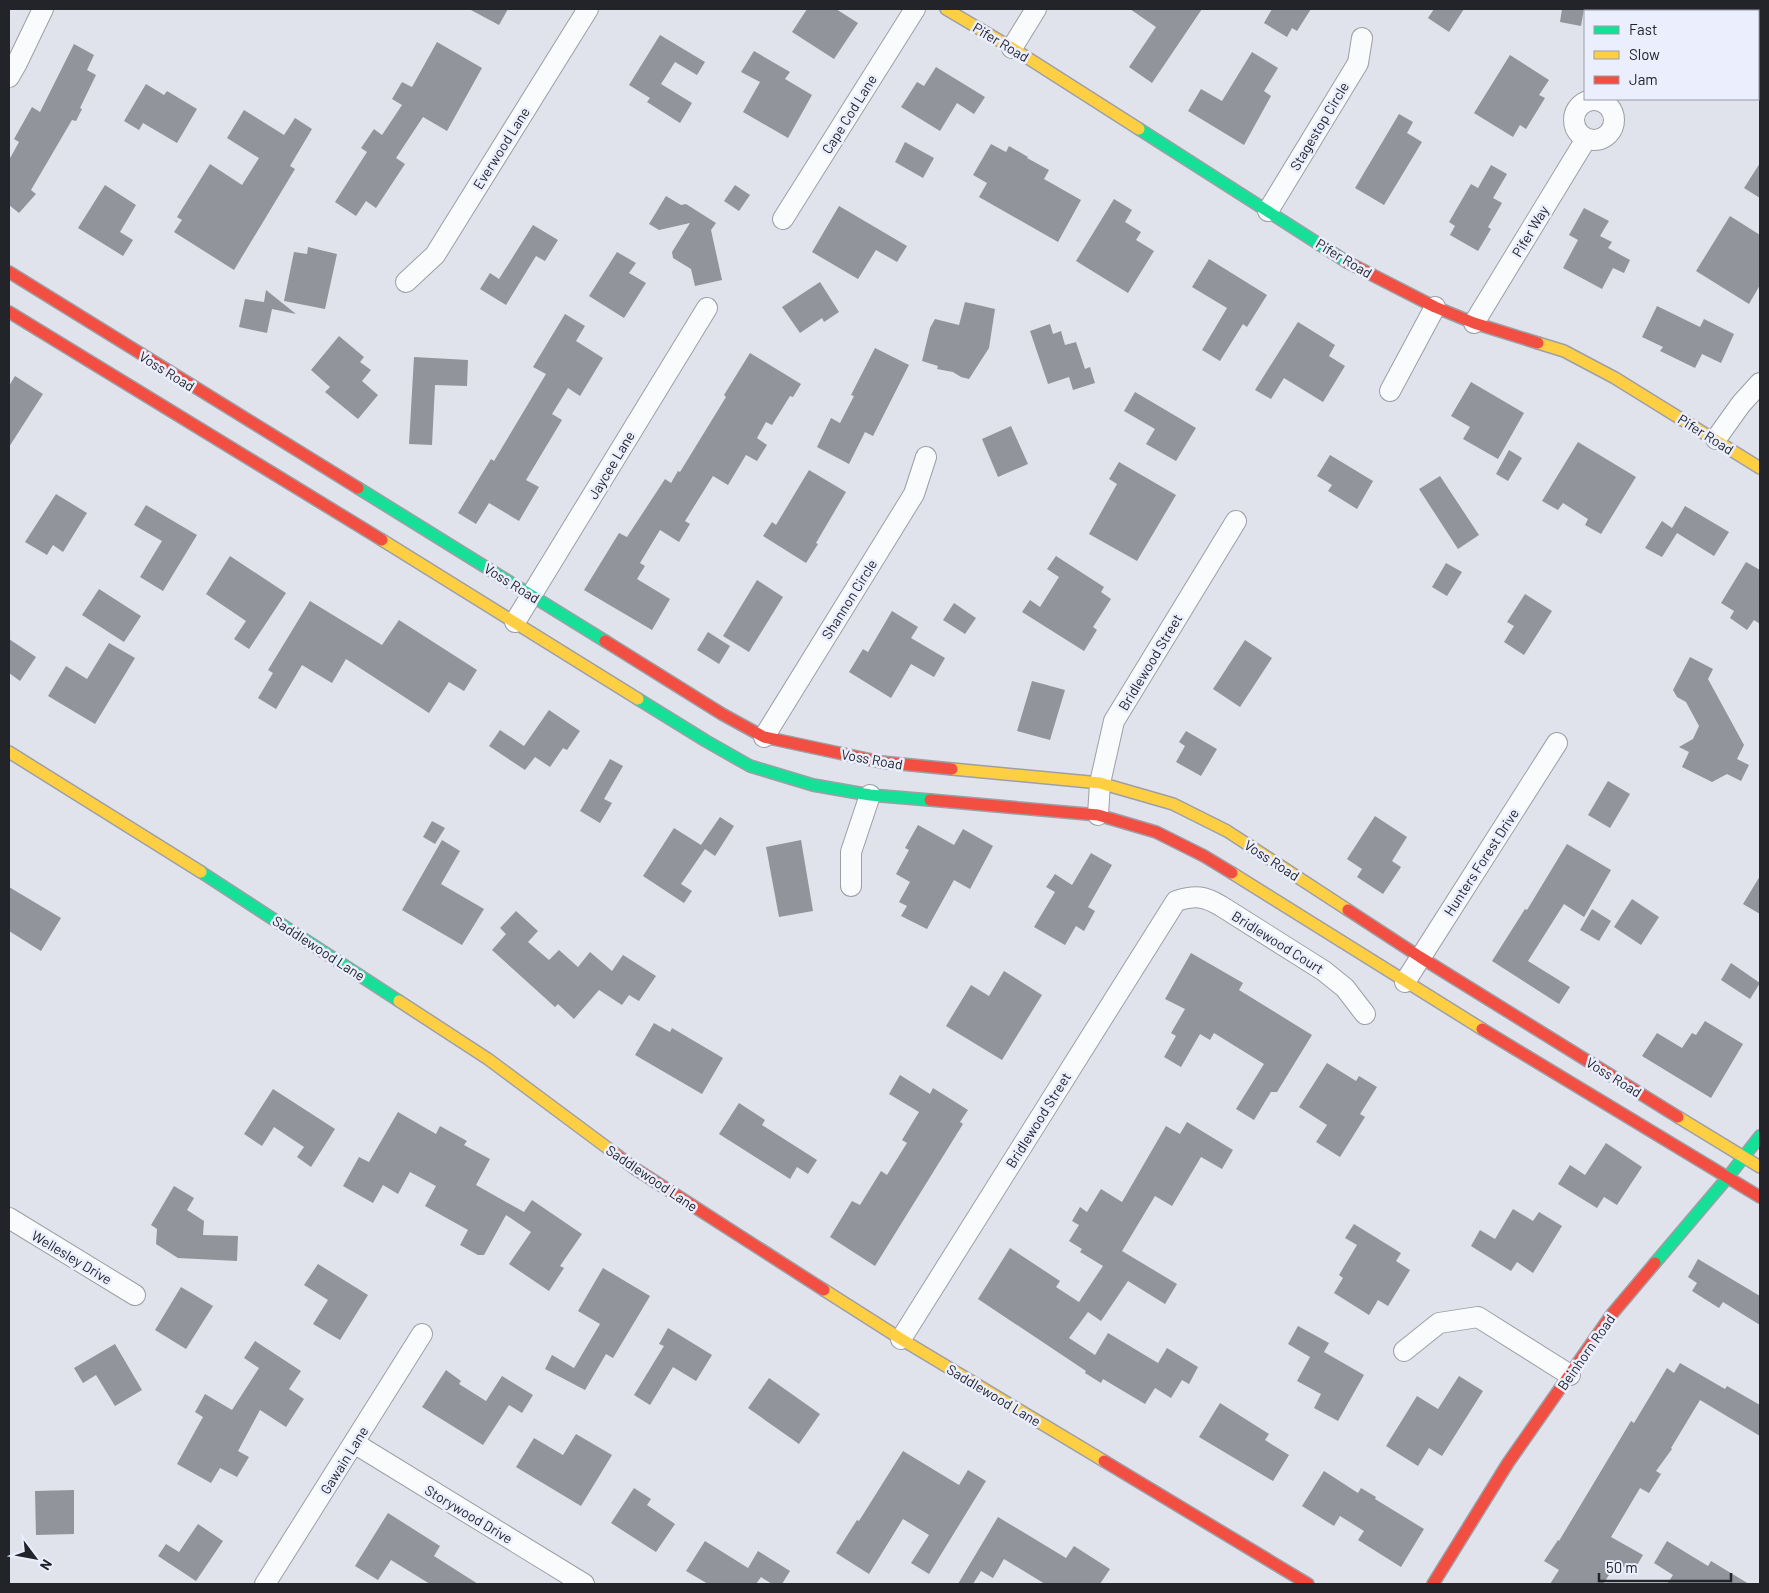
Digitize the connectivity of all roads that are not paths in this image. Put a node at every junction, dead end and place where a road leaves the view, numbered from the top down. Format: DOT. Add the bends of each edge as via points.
graph roads {
  1 [pos="44,9"];
  2 [pos="588,9"];
  3 [pos="915,9"];
  4 [pos="946,9"];
  5 [pos="1036,9"];
  6 [pos="1362,38"];
  7 [pos="1012,48"];
  8 [pos="9,77"];
  9 [pos="1586,139"];
  10 [pos="1268,211"];
  11 [pos="783,219"];
  12 [pos="9,272"];
  13 [pos="406,282"];
  14 [pos="1435,307"];
  15 [pos="707,308"];
  16 [pos="9,312"];
  17 [pos="1474,323"];
  18 [pos="165,380"];
  19 [pos="1760,383"];
  20 [pos="1390,391"];
  21 [pos="152,401"];
  22 [pos="1716,439"];
  23 [pos="926,457"];
  24 [pos="1760,468"];
  25 [pos="1236,521"];
  26 [pos="532,595"];
  27 [pos="515,622"];
  28 [pos="764,737"];
  29 [pos="1557,743"];
  30 [pos="9,752"];
  31 [pos="1100,783"];
  32 [pos="870,795"];
  33 [pos="1098,815"];
  34 [pos="851,886"];
  35 [pos="1176,901"];
  36 [pos="1420,957"];
  37 [pos="1405,982"];
  38 [pos="1365,1014"];
  39 [pos="1760,1136"];
  40 [pos="1743,1157"];
  41 [pos="1760,1167"];
  42 [pos="1728,1177"];
  43 [pos="1760,1197"];
  44 [pos="9,1218"];
  45 [pos="136,1295"];
  46 [pos="422,1334"];
  47 [pos="901,1339"];
  48 [pos="1404,1351"];
  49 [pos="1570,1375"];
  50 [pos="354,1444"];
  51 [pos="265,1584"];
  52 [pos="584,1584"];
  53 [pos="1308,1584"];
  54 [pos="1433,1584"];
  1 -- 8 [label="street"];
  2 -- 13 [label="street, Everwood Lane" via="435,255"];
  3 -- 11 [label="street, Cape Cod Lane"];
  4 -- 7 [label="main road, Pifer Road"];
  5 -- 7 [label="street"];
  6 -- 10 [label="street, Stagestop Circle" via="1358,63"];
  7 -- 10 [label="main road, Pifer Road"];
  9 -- 17 [label="street, Pifer Way"];
  10 -- 14 [label="main road, Pifer Road" via="1354,266"];
  12 -- 18 [label="main road, Voss Road"];
  14 -- 17 [label="main road, Pifer Road"];
  14 -- 20 [label="street"];
  15 -- 26 [label="street, Jaycee Lane"];
  16 -- 21 [label="main road, Voss Road"];
  17 -- 22 [label="main road, Pifer Road" via="1564,352 1615,378"];
  18 -- 21 [label="main road"];
  18 -- 26 [label="main road, Voss Road"];
  19 -- 22 [label="street"];
  21 -- 27 [label="main road, Voss Road" via="349,516"];
  22 -- 24 [label="main road, Pifer Road"];
  23 -- 28 [label="street, Shannon Circle" via="914,494"];
  25 -- 31 [label="street, Bridlewood Street" via="1114,721"];
  26 -- 27 [label="street, Jaycee Lane"];
  26 -- 28 [label="main road, Voss Road" via="720,717"];
  27 -- 32 [label="main road, Voss Road" via="750,766 813,785"];
  28 -- 31 [label="main road, Voss Road" via="881,762"];
  29 -- 36 [label="street, Hunters Forest Drive"];
  30 -- 47 [label="main road, Saddlewood Lane" via="237,894 488,1059 634,1168"];
  31 -- 33 [label="street, Bridlewood Street"];
  31 -- 36 [label="main road, Voss Road" via="1173,804 1227,831"];
  32 -- 33 [label="main road, Voss Road"];
  32 -- 34 [label="street" via="851,852"];
  33 -- 37 [label="main road, Voss Road" via="1156,832 1204,856"];
  35 -- 38 [label="street, Bridlewood Court" via="1198,896 1222,906 1324,971 1345,988"];
  35 -- 47 [label="street, Bridlewood Street"];
  36 -- 37 [label="street, Hunters Forest Drive"];
  36 -- 40 [label="main road, Voss Road"];
  37 -- 42 [label="main road, Voss Road"];
  39 -- 40 [label="main road, Beinhorn Road"];
  40 -- 41 [label="main road, Voss Road"];
  40 -- 42 [label="main road, Beinhorn Road"];
  42 -- 43 [label="main road, Voss Road"];
  42 -- 49 [label="main road, Beinhorn Road" via="1612,1314"];
  44 -- 45 [label="street, Wellesley Drive"];
  46 -- 50 [label="street, Gawain Lane"];
  47 -- 53 [label="main road, Saddlewood Lane"];
  48 -- 49 [label="street" via="1439,1323 1478,1316"];
  49 -- 54 [label="main road, Beinhorn Road" via="1508,1463"];
  50 -- 51 [label="street, Gawain Lane"];
  50 -- 52 [label="street, Storywood Drive"];
}
